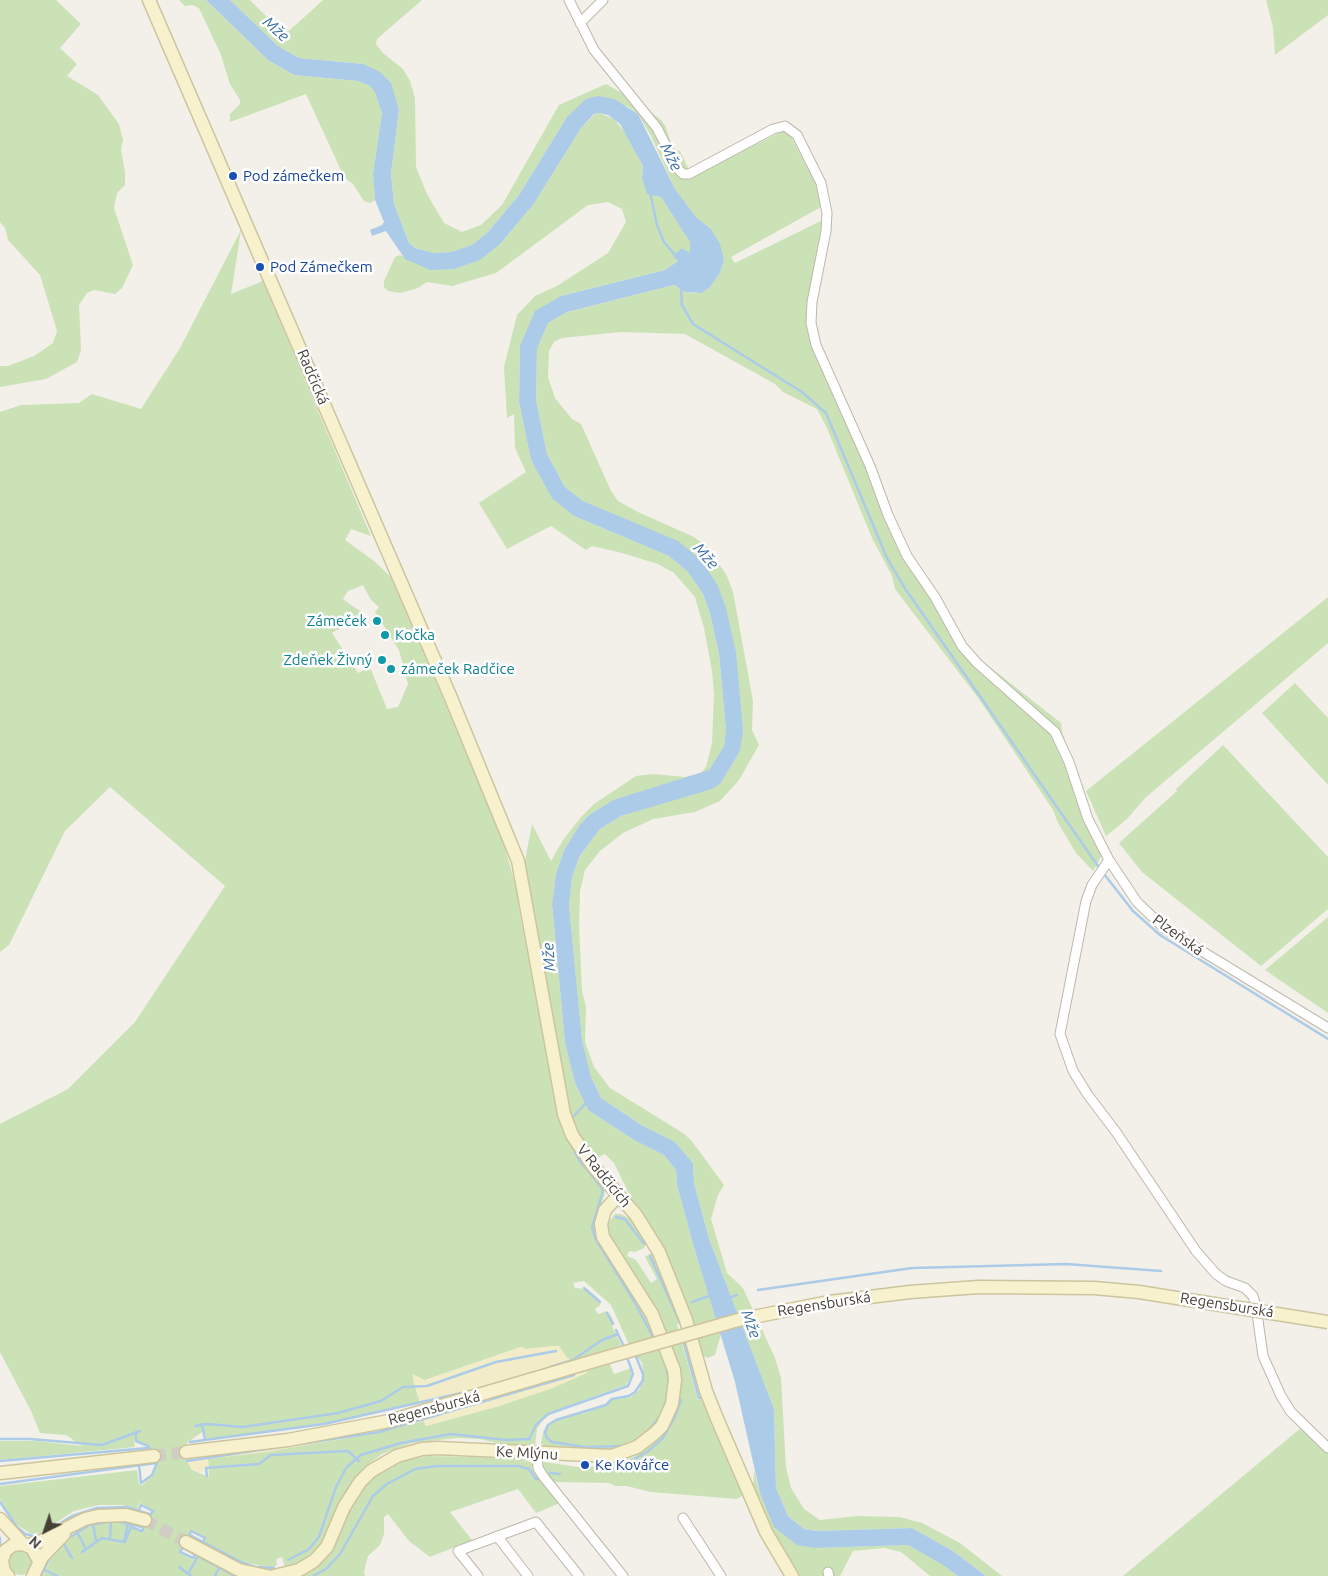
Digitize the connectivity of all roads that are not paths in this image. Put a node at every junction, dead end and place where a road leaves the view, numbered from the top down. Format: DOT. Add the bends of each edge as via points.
graph roads {
  1 [pos="149,0"];
  2 [pos="569,0"];
  3 [pos="603,0"];
  4 [pos="580,23"];
  5 [pos="475,755"];
  6 [pos="1106,863"];
  7 [pos="1328,1028"];
  8 [pos="618,1195"];
  9 [pos="1328,1322"];
  10 [pos="1328,1448"];
  11 [pos="186,1452"];
  12 [pos="537,1453"];
  13 [pos="154,1456"];
  14 [pos="0,1473"];
  15 [pos="683,1518"];
  16 [pos="0,1519"];
  17 [pos="145,1520"];
  18 [pos="74,1523"];
  19 [pos="497,1536"];
  20 [pos="186,1542"];
  21 [pos="25,1544"];
  22 [pos="2,1558"];
  23 [pos="39,1561"];
  24 [pos="8,1576"];
  25 [pos="33,1576"];
  26 [pos="267,1576"];
  27 [pos="274,1576"];
  28 [pos="478,1576"];
  29 [pos="528,1576"];
  30 [pos="579,1576"];
  31 [pos="623,1576"];
  32 [pos="720,1576"];
  33 [pos="792,1576"];
  1 -- 5 [label="street, Radčická"];
  2 -- 4 [label="street"];
  3 -- 4 [label="street"];
  4 -- 6 [label="street, Plzeňská" via="594,50 656,128 683,174 689,174 773,129 785,126 797,135 821,183 826,213 826,231 812,302 811,322 816,345 870,466 897,537 962,646 1055,732"];
  5 -- 8 [label="street, V Radčicích" via="518,861 564,1114 578,1146"];
  6 -- 7 [label="street, Plzeňská" via="1137,902 1164,928"];
  6 -- 10 [label="street" via="1086,901 1060,1034 1088,1095 1196,1251 1216,1274 1245,1288 1253,1296 1263,1356 1281,1396 1292,1412"];
  8 -- 12 [label="street, Ke Mlýnu" via="605,1210 602,1237 660,1331 674,1370 672,1404 662,1426 648,1441 630,1451 612,1456"];
  8 -- 33 [label="street, V Radčicích" via="651,1237 667,1270 691,1333 706,1391 718,1421 766,1532"];
  9 -- 11 [label="street, Regensburská, bridge" via="1139,1292 1094,1288 979,1287 910,1292 829,1302 738,1320 389,1421 296,1438"];
  12 -- 27 [label="street, Ke Mlýnu" via="436,1448 396,1456 360,1482 344,1507 328,1546 314,1561 299,1570"];
  12 -- 31 [label="street" via="538,1468"];
  13 -- 14 [label="street"];
  15 -- 32 [label="street"];
  16 -- 21 [label="street"];
  16 -- 22 [label="street" via="6,1540"];
  17 -- 18 [label="street" via="110,1514"];
  18 -- 21 [label="street" via="40,1542"];
  18 -- 23 [label="street"];
  19 -- 28 [label="street" via="458,1551"];
  19 -- 29 [label="street"];
  19 -- 30 [label="street" via="536,1522"];
  20 -- 26 [label="street" via="239,1570"];
  21 -- 22 [label="street" via="13,1545"];
  21 -- 23 [label="street" via="36,1551"];
  22 -- 24 [label="street"];
  23 -- 25 [label="street"];
}
